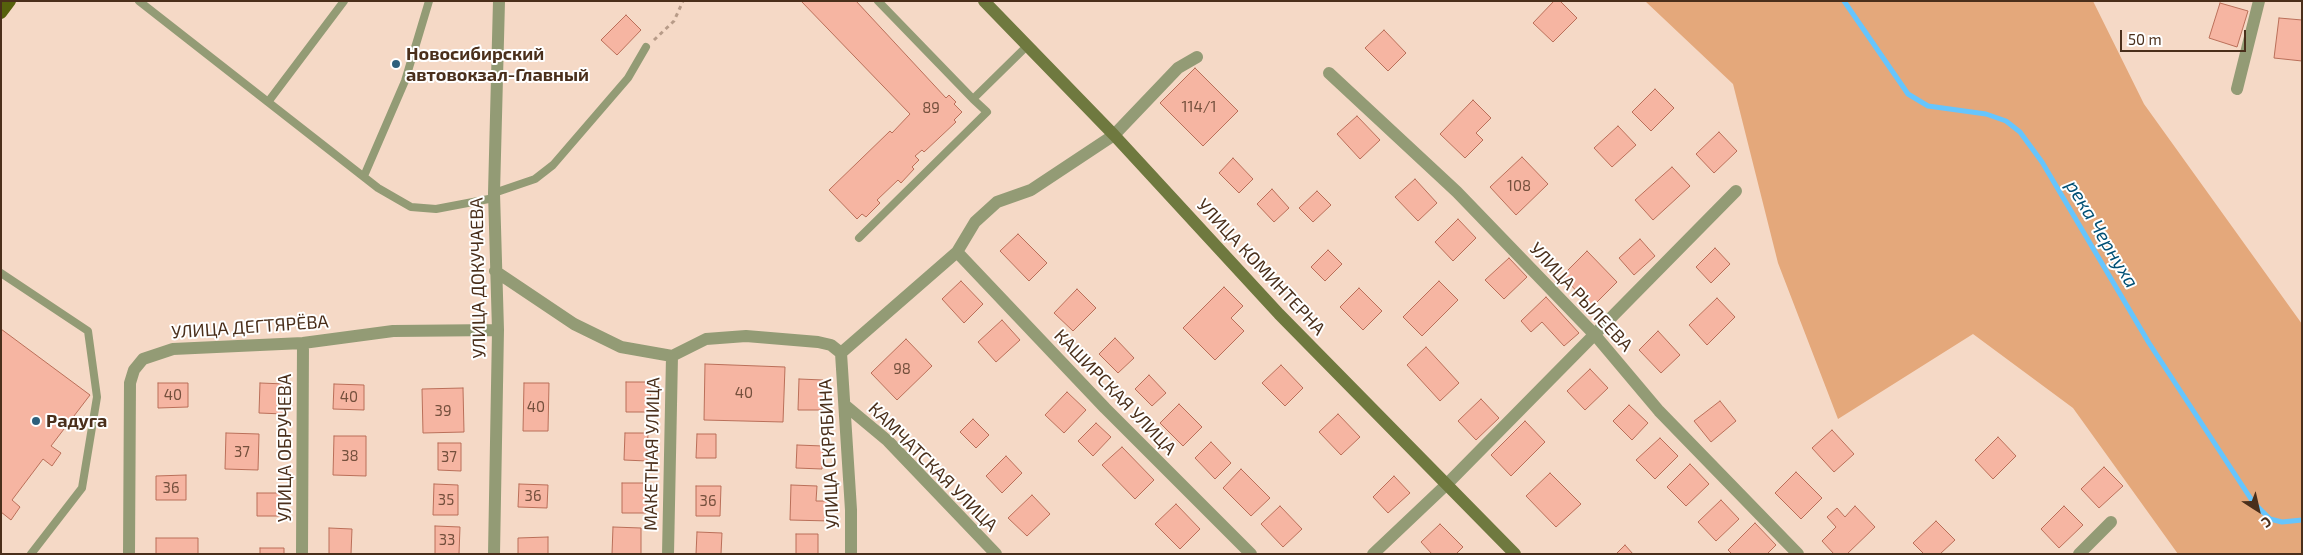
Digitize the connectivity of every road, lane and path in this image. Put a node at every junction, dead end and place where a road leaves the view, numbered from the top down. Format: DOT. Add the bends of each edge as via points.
graph roads {
  1 [pos="10,1"];
  2 [pos="139,1"];
  3 [pos="344,1"];
  4 [pos="429,1"];
  5 [pos="500,1"];
  6 [pos="683,1"];
  7 [pos="878,1"];
  8 [pos="984,1"];
  9 [pos="2259,1"];
  10 [pos="1,13"];
  11 [pos="1027,46"];
  12 [pos="646,48"];
  13 [pos="1196,57"];
  14 [pos="1329,73"];
  15 [pos="2237,89"];
  16 [pos="974,99"];
  17 [pos="268,102"];
  18 [pos="1114,135"];
  19 [pos="364,176"];
  20 [pos="1736,191"];
  21 [pos="494,195"];
  22 [pos="859,238"];
  23 [pos="957,252"];
  24 [pos="495,270"];
  25 [pos="1,273"];
  26 [pos="498,330"];
  27 [pos="1595,335"];
  28 [pos="303,343"];
  29 [pos="841,353"];
  30 [pos="672,356"];
  31 [pos="846,406"];
  32 [pos="1447,484"];
  33 [pos="2111,522"];
  34 [pos="32,554"];
  35 [pos="129,554"];
  36 [pos="302,554"];
  37 [pos="494,554"];
  38 [pos="668,554"];
  39 [pos="851,554"];
  40 [pos="996,554"];
  41 [pos="1251,554"];
  42 [pos="1373,554"];
  43 [pos="1515,554"];
  44 [pos="1798,554"];
  45 [pos="2079,554"];
  1 -- 10 [label="main road"];
  2 -- 17 [label="lane"];
  3 -- 17 [label="lane"];
  4 -- 19 [label="lane" via="405,80"];
  5 -- 21 [label="street, УЛИЦА ДОКУЧАЕВА"];
  6 -- 12 [label="path" via="674,21"];
  7 -- 16 [label="lane"];
  8 -- 11 [label="street, УЛИЦА КОМИНТЕРНА"];
  9 -- 15 [label="street"];
  11 -- 16 [label="lane"];
  11 -- 18 [label="street, УЛИЦА КОМИНТЕРНА"];
  12 -- 21 [label="lane" via="628,78 553,165 535,179"];
  13 -- 18 [label="street" via="1178,68"];
  14 -- 27 [label="street, УЛИЦА РЫЛЕЕВА" via="1457,192"];
  16 -- 22 [label="lane" via="987,112"];
  17 -- 19 [label="lane"];
  18 -- 23 [label="street" via="1031,190 997,202 975,222"];
  18 -- 32 [label="street, УЛИЦА КОМИНТЕРНА" via="1280,314"];
  19 -- 21 [label="lane" via="378,188 411,206 436,209"];
  20 -- 27 [label="street"];
  21 -- 24 [label="street, УЛИЦА ДОКУЧАЕВА"];
  23 -- 29 [label="street"];
  23 -- 41 [label="street, КАШИРСКАЯ УЛИЦА" via="1105,408"];
  24 -- 26 [label="street, УЛИЦА ДОКУЧАЕВА"];
  24 -- 30 [label="street" via="574,324 621,346"];
  25 -- 34 [label="lane" via="88,331 97,397 82,488"];
  26 -- 28 [label="street, УЛИЦА ДЕГТЯРЁВА" via="393,330"];
  26 -- 37 [label="street, УЛИЦА ДОКУЧАЕВА"];
  27 -- 32 [label="street"];
  27 -- 44 [label="street, УЛИЦА РЫЛЕЕВА" via="1659,410"];
  28 -- 35 [label="street, УЛИЦА ДЕГТЯРЁВА" via="173,349 143,359 134,370 130,383"];
  28 -- 36 [label="street, УЛИЦА ОБРУЧЕВА"];
  29 -- 30 [label="street" via="831,345 818,342 746,336 706,339"];
  29 -- 31 [label="street, УЛИЦА СКРЯБИНА"];
  30 -- 38 [label="street, МАКЕТНАЯ УЛИЦА"];
  31 -- 39 [label="street, УЛИЦА СКРЯБИНА"];
  31 -- 40 [label="street, КАМЧАТСКАЯ УЛИЦА" via="888,441"];
  32 -- 42 [label="street"];
  32 -- 43 [label="street, УЛИЦА КОМИНТЕРНА"];
  33 -- 45 [label="street"];
}
